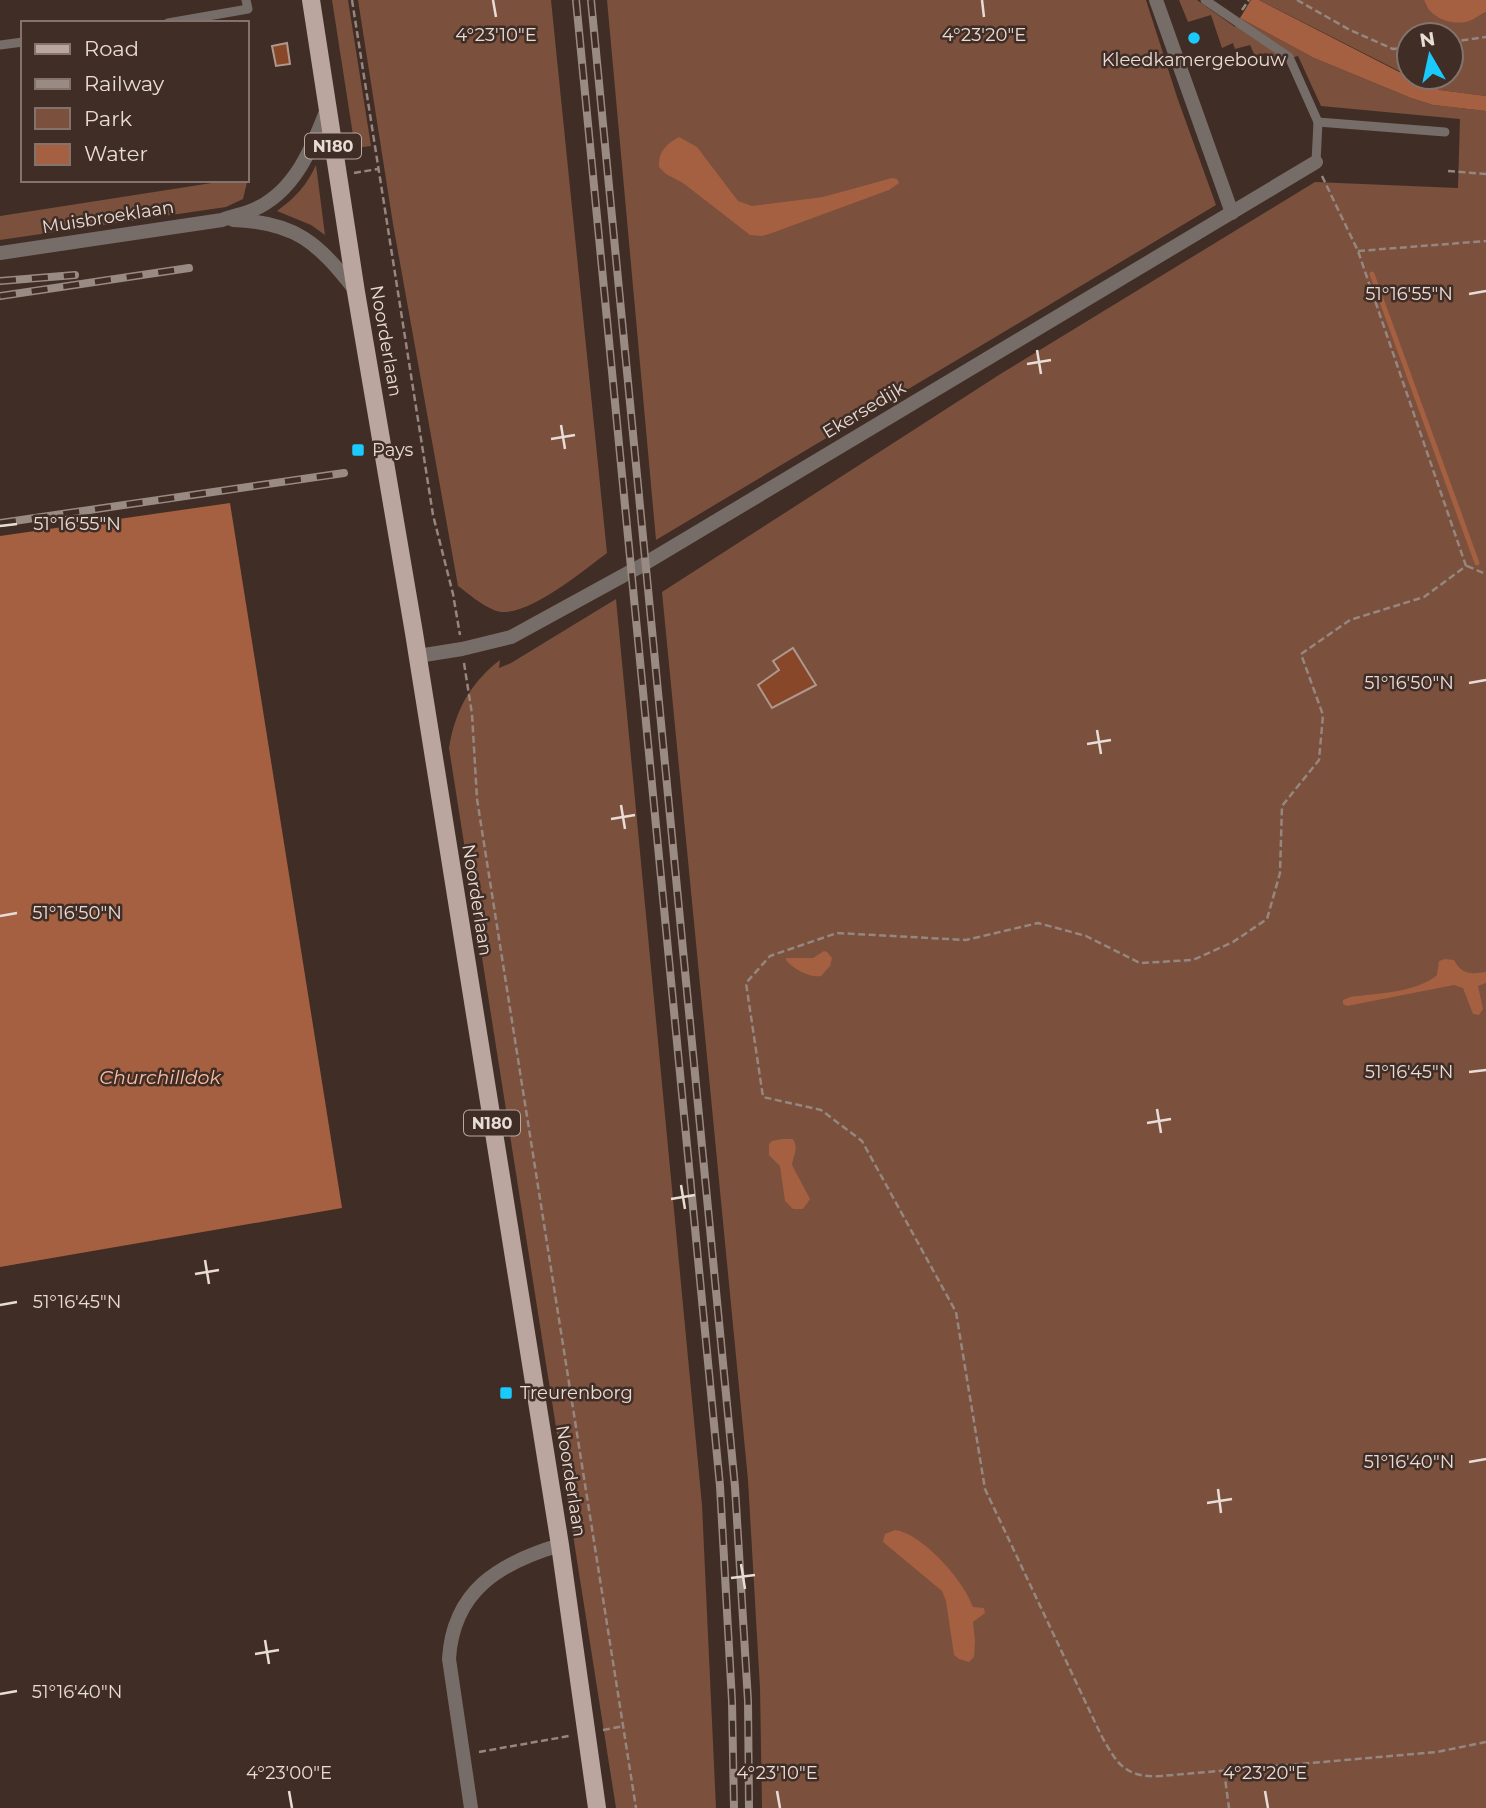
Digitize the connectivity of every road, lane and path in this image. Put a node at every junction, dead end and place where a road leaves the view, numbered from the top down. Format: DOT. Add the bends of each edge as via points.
graph roads {
  1 [pos="246,0"];
  2 [pos="311,0"];
  3 [pos="352,0"];
  4 [pos="1156,0"];
  5 [pos="1205,0"];
  6 [pos="1297,0"];
  7 [pos="179,21"];
  8 [pos="1486,37"];
  9 [pos="1465,39"];
  10 [pos="21,42"];
  11 [pos="0,45"];
  12 [pos="1395,49"];
  13 [pos="327,109"];
  14 [pos="1318,122"];
  15 [pos="1446,132"];
  16 [pos="1316,162"];
  17 [pos="378,169"];
  18 [pos="1448,171"];
  19 [pos="1486,174"];
  20 [pos="338,176"];
  21 [pos="1232,213"];
  22 [pos="222,220"];
  23 [pos="1486,241"];
  24 [pos="1358,251"];
  25 [pos="0,253"];
  26 [pos="356,292"];
  27 [pos="1466,566"];
  28 [pos="1486,575"];
  29 [pos="458,623"];
  30 [pos="418,656"];
  31 [pos="467,678"];
  32 [pos="560,1545"];
  33 [pos="624,1727"];
  34 [pos="586,1733"];
  35 [pos="1486,1742"];
  36 [pos="465,1755"];
  37 [pos="1224,1771"];
  38 [pos="471,1808"];
  39 [pos="597,1808"];
  40 [pos="636,1808"];
  41 [pos="1229,1808"];
  1 -- 7 [label="lane" via="248,9"];
  2 -- 13 [label="main road, Noorderlaan / N180"];
  3 -- 17 [label="path"];
  4 -- 21 [label="street"];
  5 -- 14 [label="lane" via="1289,57"];
  6 -- 12 [label="path"];
  8 -- 9 [label="path"];
  10 -- 11 [label="lane"];
  13 -- 20 [label="main road, Noorderlaan / N180"];
  13 -- 22 [label="street, Muisbroeklaan" via="296,174 254,209"];
  14 -- 15 [label="lane"];
  14 -- 16 [label="lane"];
  16 -- 21 [label="street, Ekersedijk"];
  16 -- 24 [label="path"];
  17 -- 20 [label="path"];
  17 -- 29 [label="path" via="433,515"];
  18 -- 19 [label="path"];
  20 -- 26 [label="main road, Noorderlaan / N180"];
  21 -- 30 [label="street, Ekersedijk" via="526,630 492,642"];
  22 -- 25 [label="street, Muisbroeklaan"];
  22 -- 26 [label="street, Muisbroeklaan" via="257,221 307,239 330,258"];
  23 -- 24 [label="path"];
  24 -- 27 [label="path"];
  26 -- 30 [label="main road, Noorderlaan / N180"];
  27 -- 28 [label="path"];
  27 -- 37 [label="path" via="1424,597 1350,620 1301,654 1323,715 1319,760 1282,806 1280,873 1267,919 1233,942 1193,960 1140,963 1086,936 1038,923 966,940 837,933 769,956 746,984 763,1097 821,1110 862,1141 956,1312 985,1489 1117,1763 1142,1777"];
  30 -- 32 [label="main road, Noorderlaan / N180"];
  31 -- 33 [label="path" via="477,799"];
  32 -- 34 [label="main road, Noorderlaan / N180"];
  32 -- 36 [label="street" via="493,1575 477,1587 457,1616 449,1659"];
  33 -- 34 [label="path"];
  33 -- 40 [label="path"];
  34 -- 36 [label="path"];
  34 -- 39 [label="main road, Noorderlaan / N180"];
  35 -- 37 [label="path" via="1437,1752"];
  36 -- 38 [label="street"];
  37 -- 41 [label="path"];
}
